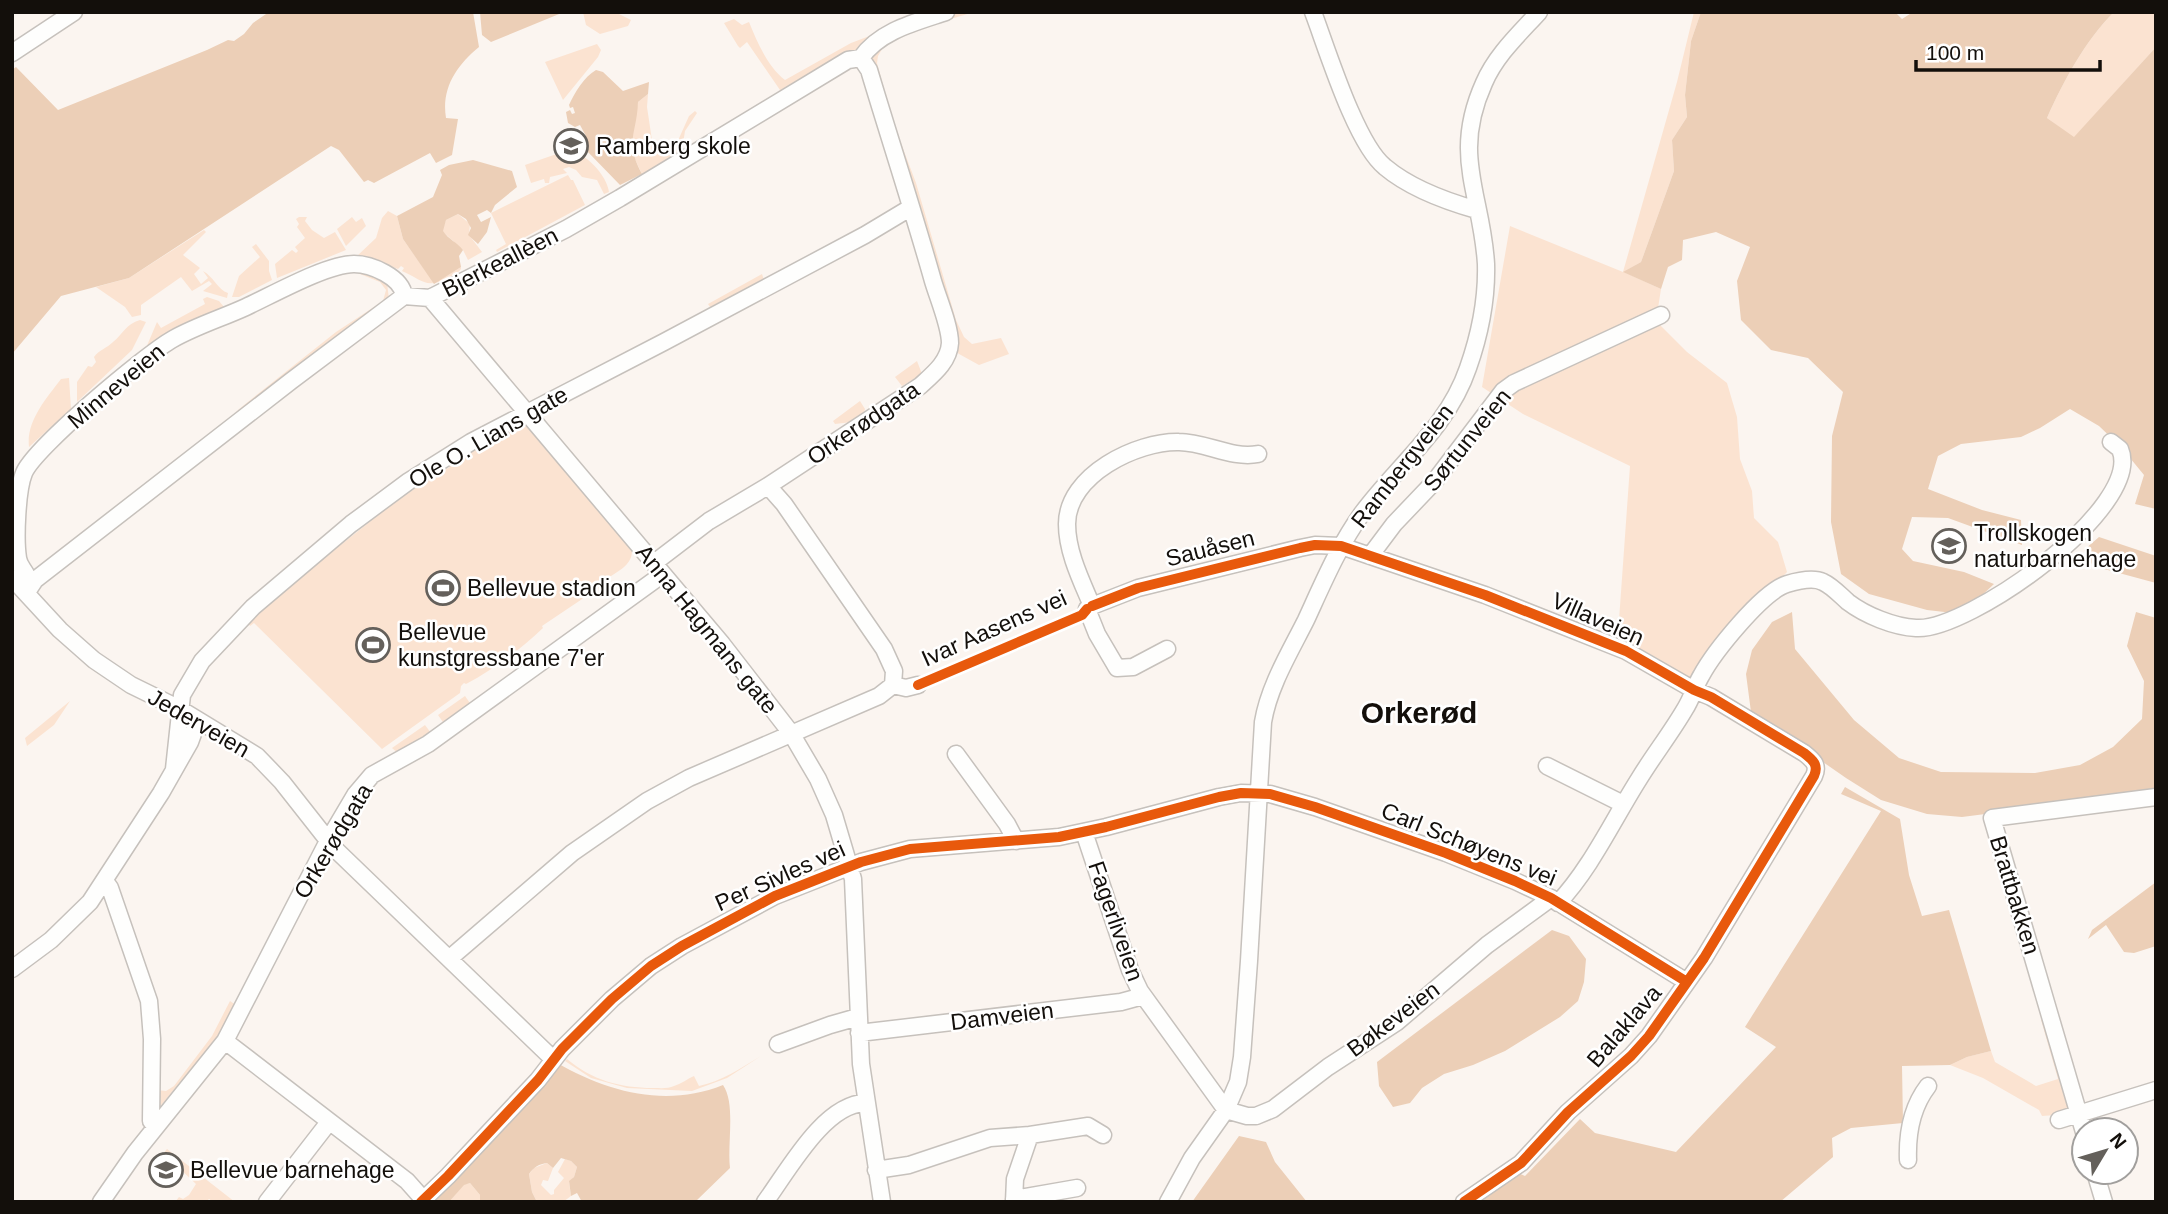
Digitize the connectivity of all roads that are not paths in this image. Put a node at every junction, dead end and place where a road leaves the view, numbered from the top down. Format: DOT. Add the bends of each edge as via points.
graph roads {
  1 [pos="74,12"];
  2 [pos="946,12"];
  3 [pos="1313,12"];
  4 [pos="1539,12"];
  5 [pos="13,51"];
  6 [pos="861,58"];
  7 [pos="910,208"];
  8 [pos="1477,210"];
  9 [pos="404,296"];
  10 [pos="430,298"];
  11 [pos="1661,315"];
  12 [pos="526,412"];
  13 [pos="2111,442"];
  14 [pos="1258,454"];
  15 [pos="768,486"];
  16 [pos="1341,546"];
  17 [pos="1370,556"];
  18 [pos="658,569"];
  19 [pos="12,578"];
  20 [pos="27,592"];
  21 [pos="1092,606"];
  22 [pos="1167,649"];
  23 [pos="893,685"];
  24 [pos="918,685"];
  25 [pos="1694,690"];
  26 [pos="180,709"];
  27 [pos="198,720"];
  28 [pos="791,733"];
  29 [pos="956,754"];
  30 [pos="1547,766"];
  31 [pos="174,769"];
  32 [pos="1817,769"];
  33 [pos="1258,795"];
  34 [pos="2156,797"];
  35 [pos="1623,804"];
  36 [pos="1084,832"];
  37 [pos="329,839"];
  38 [pos="1016,841"];
  39 [pos="851,866"];
  40 [pos="105,881"];
  41 [pos="1554,901"];
  42 [pos="450,958"];
  43 [pos="12,968"];
  44 [pos="1687,982"];
  45 [pos="1143,996"];
  46 [pos="858,1025"];
  47 [pos="225,1041"];
  48 [pos="778,1044"];
  49 [pos="554,1059"];
  50 [pos="1928,1086"];
  51 [pos="2156,1090"];
  52 [pos="865,1103"];
  53 [pos="1226,1110"];
  54 [pos="2080,1113"];
  55 [pos="2081,1116"];
  56 [pos="2059,1120"];
  57 [pos="329,1122"];
  58 [pos="156,1126"];
  59 [pos="1030,1135"];
  60 [pos="1103,1135"];
  61 [pos="1908,1160"];
  62 [pos="876,1170"];
  63 [pos="1077,1188"];
  64 [pos="422,1200"];
  65 [pos="1014,1200"];
  66 [pos="101,1202"];
  67 [pos="267,1202"];
  68 [pos="765,1202"];
  69 [pos="881,1202"];
  70 [pos="1168,1202"];
  71 [pos="1464,1202"];
  1 -- 5 [label="street"];
  2 -- 6 [label="street, Bjerkeallèen" via="884,36"];
  3 -- 8 [label="street" via="1361,134 1375,157 1419,190"];
  4 -- 8 [label="street, Rambergveien" via="1494,63 1475,106 1468,149"];
  6 -- 7 [label="street, Orkerødgata" via="869,69"];
  6 -- 10 [label="street, Bjerkeallèen" via="848,61 566,229"];
  7 -- 12 [label="street, Ole O. Lians gate"];
  7 -- 15 [label="street, Orkerødgata" via="948,332 945,360 920,386"];
  8 -- 16 [label="street, Rambergveien" via="1485,251 1485,295 1478,340 1464,381 1431,435 1363,512"];
  9 -- 10 [label="street, Bjerkeallèen"];
  9 -- 20 [label="street" via="35,580"];
  9 -- 20 [label="street, Minneveien" via="402,286 388,275 354,264 315,275 184,334 142,360 42,450 24,472 17,554 28,577"];
  10 -- 12 [label="street, Anna Hagmans gate"];
  11 -- 17 [label="street, Sørtunveien" via="1503,391"];
  12 -- 18 [label="street, Anna Hagmans gate"];
  12 -- 26 [label="street, Ole O. Lians gate" via="409,481 253,607 215,645 186,686"];
  13 -- 25 [label="street, Bøkeveien" via="2120,449 2123,465 2108,500 2087,525 2012,587 1925,629 1896,625 1865,612 1822,581 1785,584 1723,644"];
  14 -- 21 [label="street" via="1238,455 1170,442 1133,450 1098,471 1073,500 1067,525 1079,576"];
  15 -- 18 [label="street, Orkerødgata" via="709,521"];
  15 -- 23 [label="street, Ivar Aasens vei" via="884,649 894,671"];
  16 -- 17 [label="street, Villaveien"];
  16 -- 21 [label="street, Sauåsen" via="1287,551 1138,588"];
  16 -- 33 [label="street, Rambergveien" via="1267,703"];
  17 -- 25 [label="street, Villaveien" via="1626,651"];
  18 -- 28 [label="street, Anna Hagmans gate"];
  18 -- 37 [label="street, Orkerødgata" via="435,740 372,775"];
  19 -- 20 [label="street, Jederveien"];
  20 -- 26 [label="street, Jederveien" via="60,631 94,660"];
  21 -- 22 [label="street" via="1087,609 1097,634 1117,668 1133,667"];
  23 -- 24 [label="street, Ivar Aasens vei"];
  23 -- 28 [label="street" via="878,696"];
  25 -- 32 [label="street, Villaveien" via="1804,753"];
  25 -- 35 [label="street, Bøkeveien"];
  26 -- 27 [label="street, Jederveien"];
  26 -- 31 [label="street, Ole O. Lians gate"];
  27 -- 31 [label="street, Ole O. Lians gate"];
  27 -- 37 [label="street, Jederveien" via="257,756"];
  28 -- 39 [label="street, Anna Hagmans gate" via="825,794"];
  28 -- 42 [label="street" via="689,778 620,819 572,853"];
  29 -- 38 [label="street"];
  30 -- 35 [label="street"];
  31 -- 40 [label="street, Ole O. Lians gate"];
  32 -- 44 [label="street, Balaklava"];
  33 -- 36 [label="street, Per Sivles vei" via="1219,797"];
  33 -- 41 [label="street, Carl Schøyens vei" via="1315,807 1420,844"];
  33 -- 53 [label="street, Rambergveien" via="1242,1057"];
  34 -- 54 [label="street, Brattbakken" via="1992,818"];
  35 -- 41 [label="street, Bøkeveien" via="1582,872"];
  36 -- 38 [label="street, Per Sivles vei"];
  36 -- 45 [label="street, Fagerliveien"];
  37 -- 42 [label="street, Jederveien"];
  37 -- 47 [label="street, Orkerødgata"];
  38 -- 39 [label="street, Per Sivles vei" via="910,849"];
  39 -- 46 [label="street, Anna Hagmans gate"];
  39 -- 49 [label="street, Per Sivles vei" via="766,900 664,957 612,999"];
  40 -- 43 [label="street, Ole O. Lians gate" via="62,930"];
  40 -- 58 [label="street" via="149,1000 151,1121"];
  41 -- 44 [label="street, Carl Schøyens vei"];
  41 -- 53 [label="street, Bøkeveien" via="1478,953 1397,1022 1273,1110 1247,1116"];
  42 -- 49 [label="street, Jederveien"];
  44 -- 71 [label="street, Balaklava" via="1631,1056 1568,1112 1521,1163"];
  45 -- 46 [label="street, Damveien" via="1121,1002"];
  45 -- 53 [label="street, Fagerliveien"];
  46 -- 48 [label="street" via="830,1025"];
  46 -- 52 [label="street, Anna Hagmans gate"];
  47 -- 57 [label="street"];
  47 -- 58 [label="street, Orkerødgata"];
  49 -- 64 [label="street, Per Sivles vei"];
  50 -- 61 [label="street" via="1914,1108"];
  51 -- 54 [label="street"];
  52 -- 62 [label="street, Anna Hagmans gate"];
  52 -- 68 [label="street" via="845,1108 826,1122"];
  53 -- 70 [label="street, Rambergveien"];
  54 -- 55 [label="street, Brattbakken"];
  54 -- 56 [label="street"];
  57 -- 64 [label="street" via="407,1181"];
  57 -- 67 [label="street"];
  58 -- 66 [label="street, Orkerødgata"];
  59 -- 60 [label="street" via="1088,1126"];
  59 -- 62 [label="street" via="990,1138 909,1165"];
  59 -- 65 [label="street" via="1018,1167"];
  62 -- 69 [label="street, Anna Hagmans gate"];
  63 -- 65 [label="street"];
}
